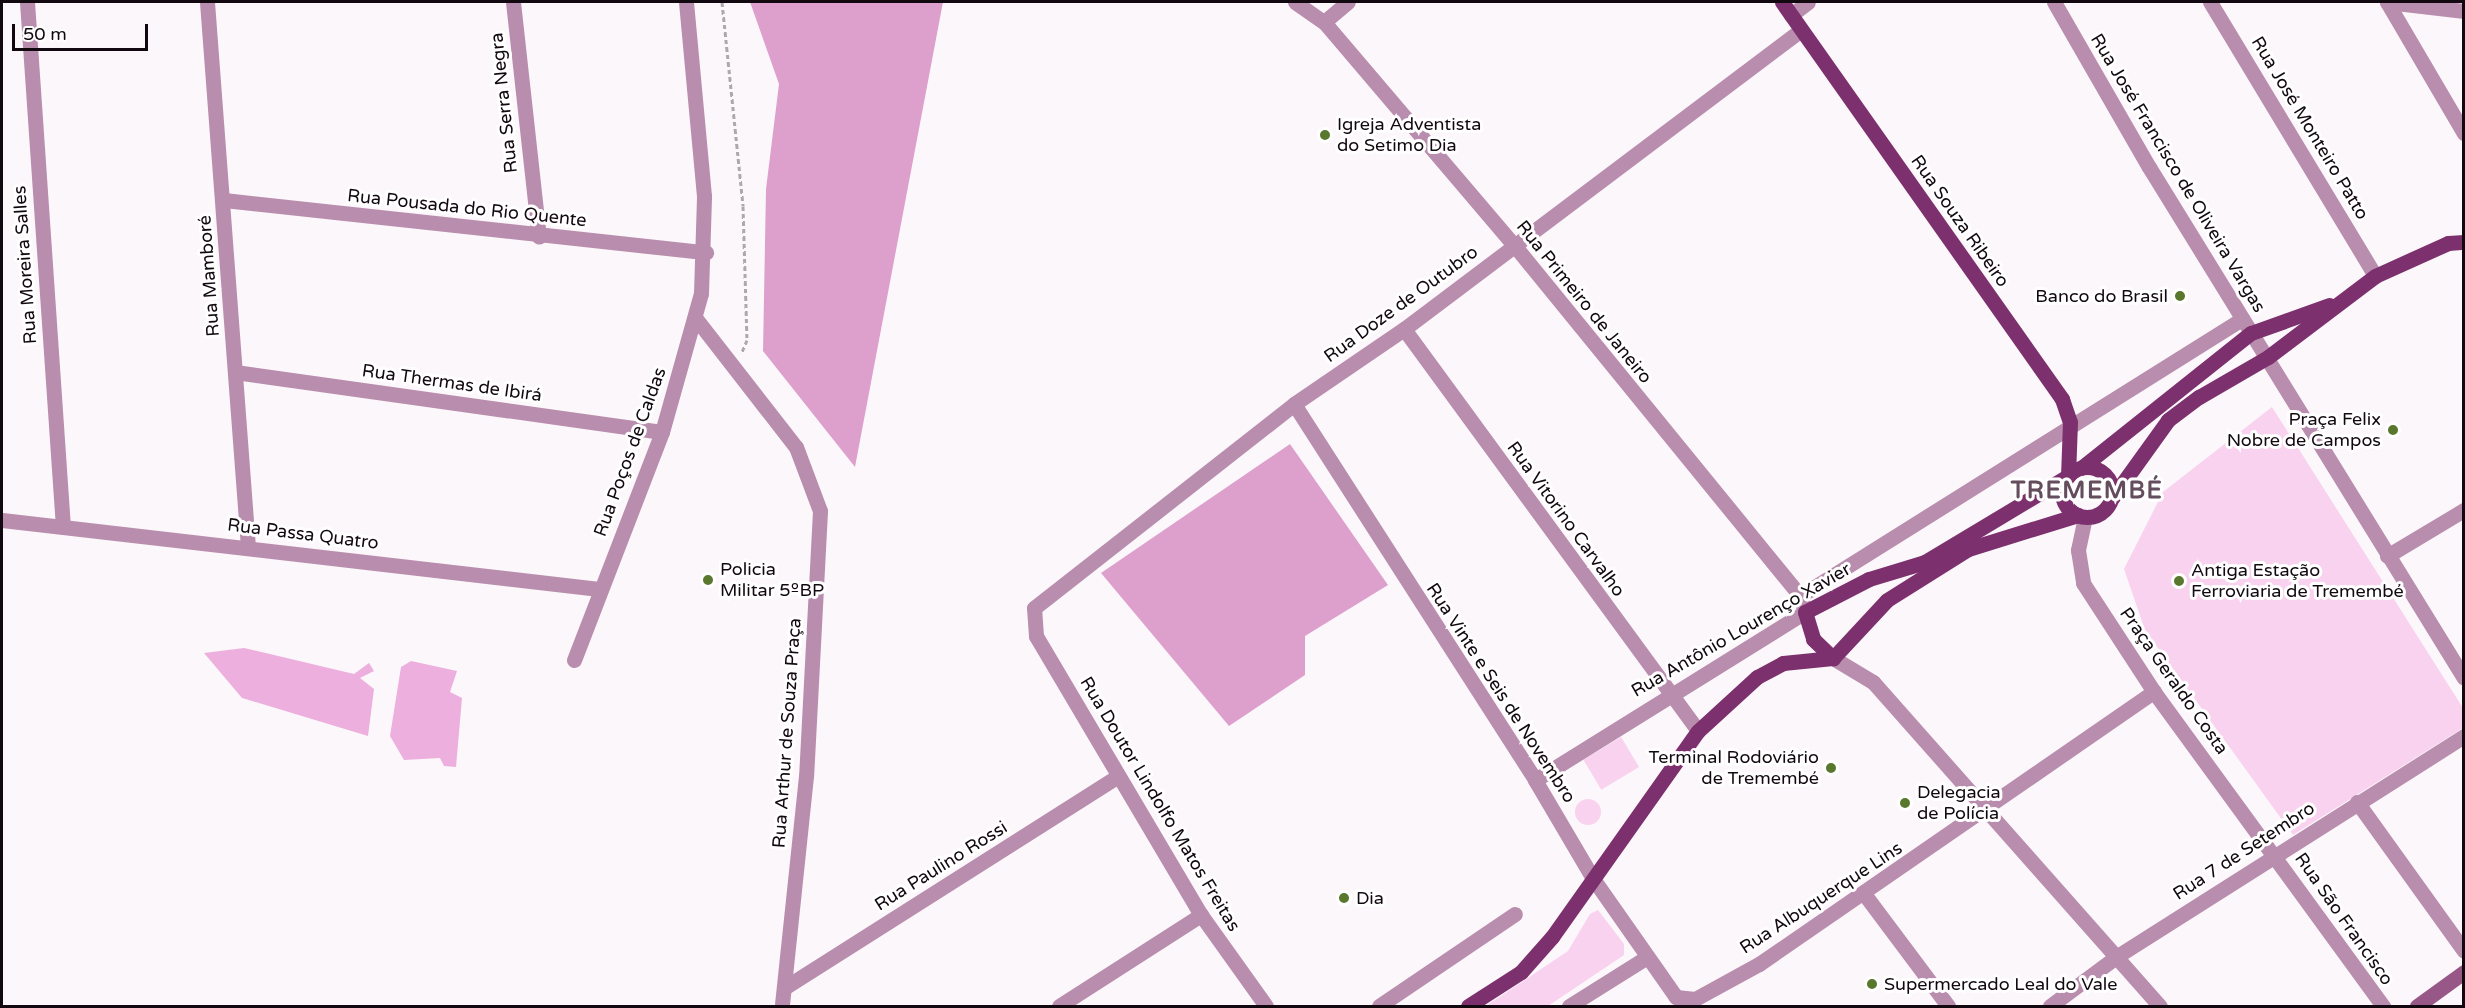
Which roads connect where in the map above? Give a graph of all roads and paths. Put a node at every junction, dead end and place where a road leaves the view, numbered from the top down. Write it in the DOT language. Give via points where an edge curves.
graph roads {
  1 [pos="27,2"];
  2 [pos="207,2"];
  3 [pos="513,2"];
  4 [pos="686,2"];
  5 [pos="722,2"];
  6 [pos="1295,2"];
  7 [pos="1348,2"];
  8 [pos="1782,2"];
  9 [pos="1808,2"];
  10 [pos="2054,2"];
  11 [pos="2210,2"];
  12 [pos="2386,2"];
  13 [pos="2463,11"];
  14 [pos="1791,15"];
  15 [pos="1324,22"];
  16 [pos="1801,30"];
  17 [pos="2463,133"];
  18 [pos="224,200"];
  19 [pos="538,237"];
  20 [pos="2463,242"];
  21 [pos="1514,245"];
  22 [pos="706,252"];
  23 [pos="2375,276"];
  24 [pos="2351,295"];
  25 [pos="2242,319"];
  26 [pos="696,320"];
  27 [pos="1404,329"];
  28 [pos="2251,333"];
  29 [pos="2268,357"];
  30 [pos="736,367"];
  31 [pos="236,372"];
  32 [pos="1294,404"];
  33 [pos="2070,422"];
  34 [pos="662,432"];
  35 [pos="2081,468"];
  36 [pos="2068,476"];
  37 [pos="2112,498"];
  38 [pos="2463,510"];
  39 [pos="2081,516"];
  40 [pos="2,520"];
  41 [pos="63,527"];
  42 [pos="248,547"];
  43 [pos="2387,556"];
  44 [pos="599,590"];
  45 [pos="1800,596"];
  46 [pos="1806,612"];
  47 [pos="1032,617"];
  48 [pos="1833,658"];
  49 [pos="574,660"];
  50 [pos="2463,678"];
  51 [pos="2154,692"];
  52 [pos="1666,694"];
  53 [pos="1698,731"];
  54 [pos="2463,736"];
  55 [pos="1118,776"];
  56 [pos="1536,780"];
  57 [pos="2357,802"];
  58 [pos="1984,811"];
  59 [pos="2274,854"];
  60 [pos="1594,880"];
  61 [pos="1865,896"];
  62 [pos="1515,914"];
  63 [pos="1201,915"];
  64 [pos="2463,951"];
  65 [pos="2118,955"];
  66 [pos="1647,957"];
  67 [pos="2463,972"];
  68 [pos="784,988"];
  69 [pos="1681,999"];
  70 [pos="782,1006"];
  71 [pos="1059,1006"];
  72 [pos="1266,1006"];
  73 [pos="1379,1006"];
  74 [pos="1468,1006"];
  75 [pos="1569,1006"];
  76 [pos="1948,1006"];
  77 [pos="2050,1006"];
  78 [pos="2160,1006"];
  79 [pos="2383,1006"];
  80 [pos="2417,1006"];
  1 -- 41 [label="street, Rua Moreira Salles"];
  2 -- 18 [label="street, Rua Mamboré"];
  3 -- 19 [label="street, Rua Serra Negra"];
  4 -- 22 [label="street, Rua Poços de Caldas"];
  5 -- 30 [label="path" via="743,206 747,340"];
  6 -- 15 [label="street"];
  7 -- 15 [label="street"];
  8 -- 14 [label="main road, Rua Souza Ribeiro"];
  9 -- 14 [label="street"];
  10 -- 25 [label="street, Rua José Francisco de Oliveira Vargas"];
  11 -- 23 [label="street, Rua José Monteiro Patto"];
  12 -- 13 [label="street"];
  12 -- 17 [label="street"];
  14 -- 16 [label="main road, Rua Souza Ribeiro"];
  15 -- 21 [label="street, Rua Primeiro de Janeiro"];
  16 -- 21 [label="street, Rua Doze de Outubro"];
  16 -- 33 [label="main road, Rua Souza Ribeiro" via="2062,399"];
  18 -- 19 [label="street, Rua Pousada do Rio Quente"];
  18 -- 31 [label="street, Rua Mamboré"];
  19 -- 22 [label="street, Rua Pousada do Rio Quente"];
  20 -- 23 [label="main road" via="2448,243"];
  21 -- 27 [label="street, Rua Doze de Outubro"];
  21 -- 45 [label="street, Rua Primeiro de Janeiro"];
  22 -- 26 [label="street, Rua Poços de Caldas"];
  23 -- 24 [label="main road"];
  24 -- 28 [label="main road"];
  24 -- 29 [label="main road"];
  25 -- 28 [label="street, Rua José Francisco de Oliveira Vargas"];
  25 -- 33 [label="street"];
  26 -- 30 [label="street, Rua Arthur de Souza Praça"];
  26 -- 34 [label="street, Rua Poços de Caldas"];
  27 -- 32 [label="street, Rua Doze de Outubro"];
  27 -- 52 [label="street, Rua Vitorino Carvalho"];
  28 -- 29 [label="street, Rua José Francisco de Oliveira Vargas"];
  28 -- 35 [label="main road"];
  29 -- 37 [label="main road" via="2168,420"];
  29 -- 43 [label="street, Rua José Francisco de Oliveira Vargas"];
  30 -- 68 [label="street, Rua Arthur de Souza Praça" via="796,447 820,511 806,776"];
  31 -- 34 [label="street, Rua Thermas de Ibirá"];
  31 -- 42 [label="street, Rua Mamboré"];
  32 -- 47 [label="street, Rua Doze de Outubro" via="1041,599"];
  32 -- 56 [label="street, Rua Vinte e Seis de Novembro"];
  33 -- 36 [label="main road, Rua Souza Ribeiro"];
  33 -- 45 [label="street"];
  34 -- 44 [label="street, Rua Poços de Caldas"];
  35 -- 36 [label="main road"];
  35 -- 37 [label="main road" via="2107,477"];
  36 -- 39 [label="main road" via="2063,498"];
  36 -- 46 [label="main road, Rua Antônio Lourenço Xavier" via="1925,562 1869,579"];
  37 -- 39 [label="main road" via="2099,514"];
  38 -- 43 [label="street"];
  39 -- 48 [label="main road" via="1968,549 1887,600"];
  39 -- 51 [label="street, Praça Geraldo Costa" via="2078,550 2083,583"];
  40 -- 41 [label="street, Rua Passa Quatro"];
  41 -- 42 [label="street, Rua Passa Quatro"];
  42 -- 44 [label="street, Rua Passa Quatro"];
  43 -- 50 [label="street, Rua José Francisco de Oliveira Vargas"];
  44 -- 49 [label="street, Rua Poços de Caldas"];
  45 -- 46 [label="street, Rua Primeiro de Janeiro"];
  46 -- 48 [label="main road" via="1813,639"];
  46 -- 52 [label="street, Rua Antônio Lourenço Xavier"];
  47 -- 55 [label="street, Rua Doutor Lindolfo Matos Freitas" via="1036,636"];
  48 -- 53 [label="main road" via="1783,663 1757,677"];
  48 -- 58 [label="street" via="1873,682"];
  51 -- 58 [label="street, Rua Albuquerque Lins"];
  51 -- 59 [label="street, Praça Geraldo Costa"];
  52 -- 53 [label="street, Rua Vitorino Carvalho"];
  52 -- 56 [label="street, Rua Antônio Lourenço Xavier"];
  53 -- 60 [label="main road"];
  54 -- 57 [label="street, Rua 7 de Setembro"];
  55 -- 63 [label="street, Rua Doutor Lindolfo Matos Freitas"];
  55 -- 68 [label="street, Rua Paulino Rossi"];
  56 -- 60 [label="street, Rua Vinte e Seis de Novembro"];
  57 -- 59 [label="street, Rua 7 de Setembro"];
  57 -- 64 [label="street"];
  58 -- 61 [label="street, Rua Albuquerque Lins"];
  58 -- 65 [label="street"];
  59 -- 65 [label="street, Rua 7 de Setembro"];
  59 -- 79 [label="street, Rua São Francisco"];
  60 -- 66 [label="street, Rua Vinte e Seis de Novembro"];
  60 -- 74 [label="main road" via="1521,972"];
  61 -- 69 [label="street, Rua Albuquerque Lins" via="1750,969 1695,999"];
  61 -- 76 [label="street"];
  62 -- 73 [label="street"];
  63 -- 71 [label="street"];
  63 -- 72 [label="street, Rua Doutor Lindolfo Matos Freitas"];
  65 -- 77 [label="street, Rua 7 de Setembro"];
  65 -- 78 [label="street"];
  66 -- 69 [label="street, Rua Vinte e Seis de Novembro"];
  66 -- 75 [label="street"];
  67 -- 80 [label="street"];
  68 -- 70 [label="street, Rua Arthur de Souza Praça"];
}
